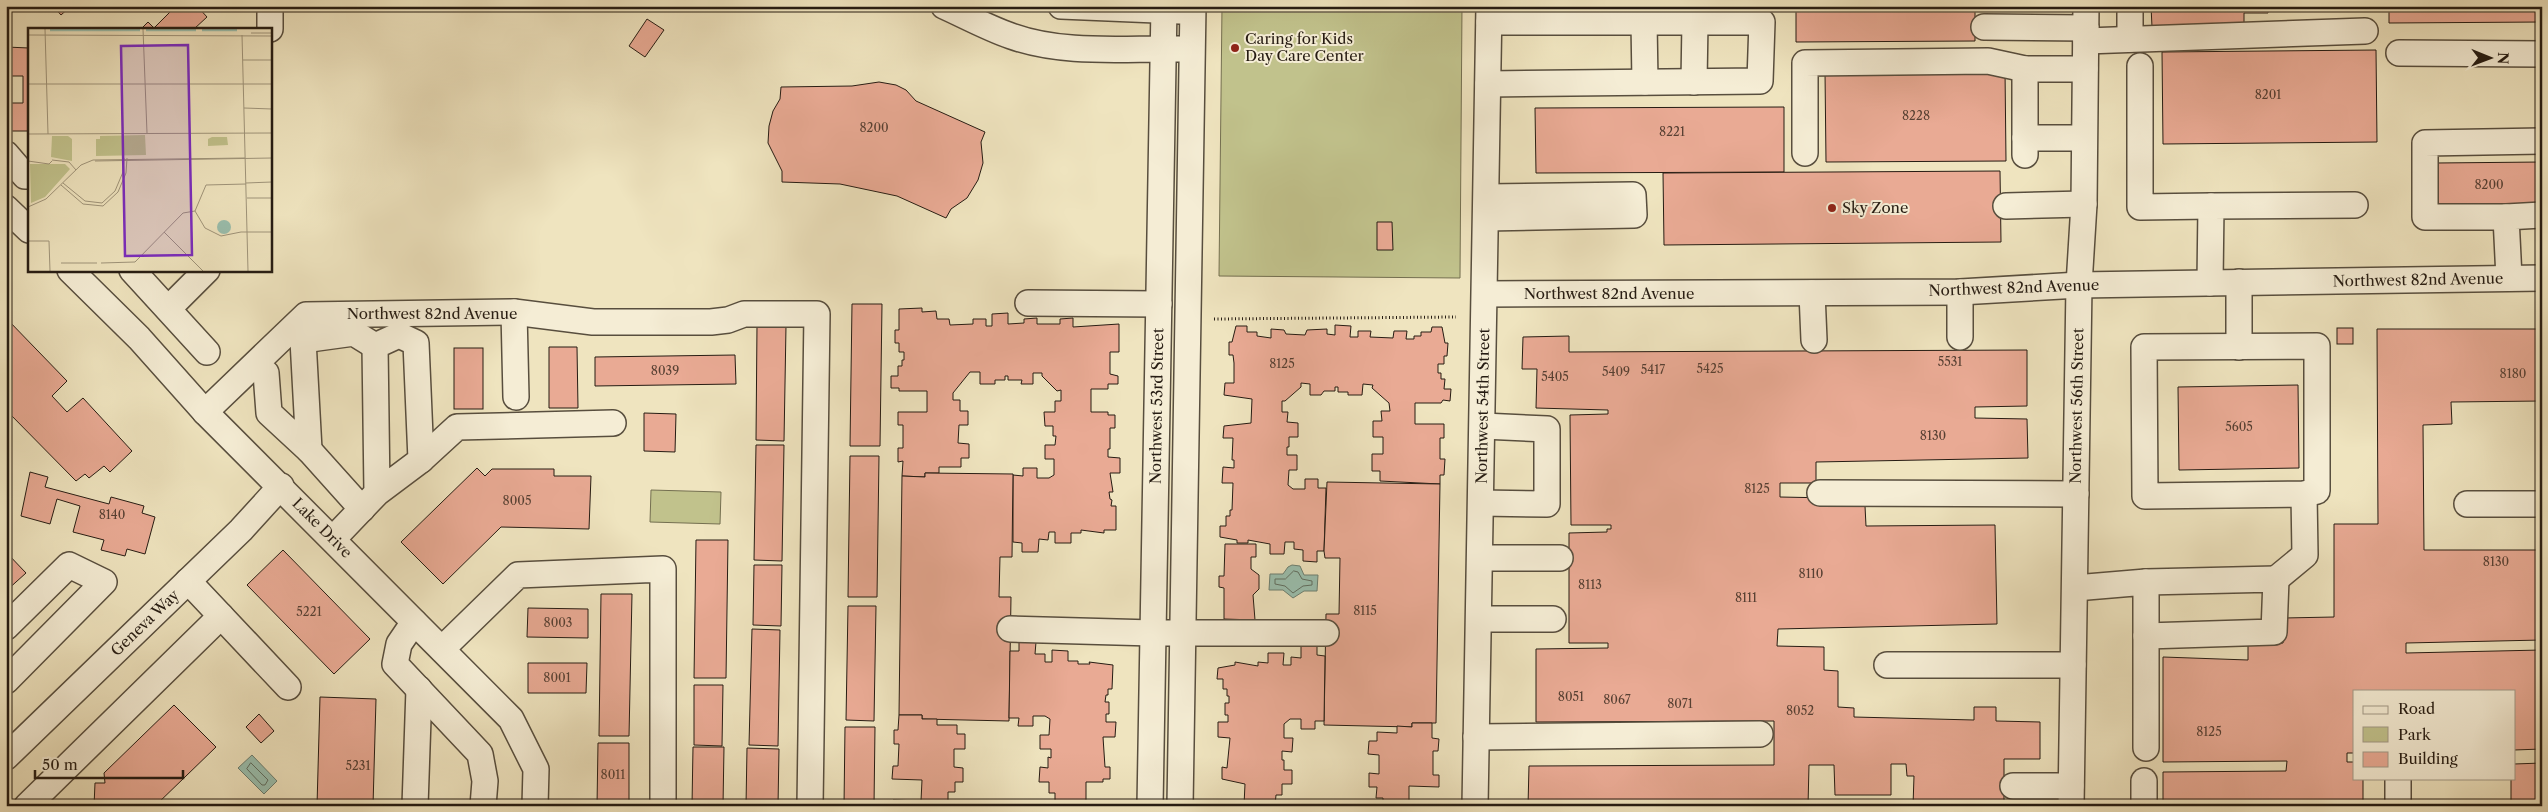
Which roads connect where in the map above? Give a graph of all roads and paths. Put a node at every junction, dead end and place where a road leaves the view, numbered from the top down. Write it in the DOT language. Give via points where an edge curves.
graph roads {
  1 [pos="270,6"];
  2 [pos="1061,6"];
  3 [pos="2130,6"];
  4 [pos="947,7"];
  5 [pos="1164,8"];
  6 [pos="1193,9"];
  7 [pos="1489,14"];
  8 [pos="1644,22"];
  9 [pos="1695,22"];
  10 [pos="2086,25"];
  11 [pos="1984,27"];
  12 [pos="270,28"];
  13 [pos="2365,31"];
  14 [pos="2130,39"];
  15 [pos="1164,49"];
  16 [pos="1192,49"];
  17 [pos="2399,53"];
  18 [pos="2542,54"];
  19 [pos="2140,66"];
  20 [pos="2025,69"];
  21 [pos="2085,69"];
  22 [pos="1645,82"];
  23 [pos="1694,82"];
  24 [pos="1488,84"];
  25 [pos="2084,138"];
  26 [pos="2542,141"];
  27 [pos="1805,153"];
  28 [pos="6,154"];
  29 [pos="27,176"];
  30 [pos="6,194"];
  31 [pos="2084,204"];
  32 [pos="2355,205"];
  33 [pos="2006,206"];
  34 [pos="2211,206"];
  35 [pos="6,208"];
  36 [pos="1486,208"];
  37 [pos="2542,215"];
  38 [pos="2506,217"];
  39 [pos="28,229"];
  40 [pos="71,271"];
  41 [pos="133,271"];
  42 [pos="206,271"];
  43 [pos="2509,278"];
  44 [pos="2542,278"];
  45 [pos="2239,282"];
  46 [pos="2210,283"];
  47 [pos="2078,284"];
  48 [pos="1960,292"];
  49 [pos="1812,293"];
  50 [pos="1485,294"];
  51 [pos="1028,303"];
  52 [pos="1159,304"];
  53 [pos="169,308"];
  54 [pos="514,312"];
  55 [pos="1456,317"];
  56 [pos="1214,320"];
  57 [pos="1960,337"];
  58 [pos="1814,340"];
  59 [pos="375,346"];
  60 [pos="2239,346"];
  61 [pos="208,352"];
  62 [pos="266,373"];
  63 [pos="516,397"];
  64 [pos="205,412"];
  65 [pos="613,423"];
  66 [pos="1483,426"];
  67 [pos="309,450"];
  68 [pos="421,460"];
  69 [pos="281,486"];
  70 [pos="1820,493"];
  71 [pos="2076,494"];
  72 [pos="2304,494"];
  73 [pos="369,501"];
  74 [pos="1481,503"];
  75 [pos="2467,504"];
  76 [pos="2542,504"];
  77 [pos="333,539"];
  78 [pos="1480,558"];
  79 [pos="1560,558"];
  80 [pos="2276,579"];
  81 [pos="188,581"];
  82 [pos="2146,582"];
  83 [pos="2075,588"];
  84 [pos="221,616"];
  85 [pos="1479,619"];
  86 [pos="1553,619"];
  87 [pos="414,622"];
  88 [pos="6,627"];
  89 [pos="1010,629"];
  90 [pos="1182,632"];
  91 [pos="1153,633"];
  92 [pos="1326,633"];
  93 [pos="2146,636"];
  94 [pos="442,649"];
  95 [pos="1887,665"];
  96 [pos="2073,665"];
  97 [pos="6,681"];
  98 [pos="288,687"];
  99 [pos="419,689"];
  100 [pos="1760,734"];
  101 [pos="1476,736"];
  102 [pos="2146,748"];
  103 [pos="6,757"];
  104 [pos="2398,780"];
  105 [pos="2144,781"];
  106 [pos="2013,786"];
  107 [pos="2071,796"];
  108 [pos="27,806"];
  109 [pos="415,806"];
  110 [pos="483,806"];
  111 [pos="535,806"];
  112 [pos="663,806"];
  113 [pos="810,806"];
  114 [pos="1150,806"];
  115 [pos="1180,806"];
  116 [pos="1475,806"];
  117 [pos="2144,806"];
  118 [pos="2398,806"];
  1 -- 12 [label="street"];
  2 -- 5 [label="street"];
  3 -- 14 [label="street"];
  4 -- 15 [label="street" via="1011,36 1048,45"];
  5 -- 6 [label="street"];
  5 -- 15 [label="street, Northwest 53rd Street"];
  6 -- 16 [label="street, Northwest 53rd Street"];
  7 -- 8 [label="street"];
  7 -- 24 [label="street, Northwest 54th Street"];
  8 -- 9 [label="street"];
  8 -- 22 [label="street"];
  9 -- 23 [label="street"];
  9 -- 23 [label="street" via="1762,22 1760,82"];
  10 -- 11 [label="street"];
  10 -- 14 [label="street"];
  10 -- 21 [label="street, Northwest 56th Street"];
  13 -- 14 [label="street"];
  15 -- 16 [label="street"];
  15 -- 52 [label="street, Northwest 53rd Street"];
  16 -- 90 [label="street, Northwest 53rd Street"];
  17 -- 18 [label="street"];
  19 -- 34 [label="street" via="2140,207"];
  20 -- 21 [label="street"];
  20 -- 25 [label="street" via="2025,147"];
  20 -- 27 [label="street" via="1988,61 1805,63"];
  21 -- 25 [label="street, Northwest 56th Street"];
  22 -- 23 [label="street"];
  22 -- 24 [label="street"];
  24 -- 36 [label="street, Northwest 54th Street"];
  25 -- 31 [label="street, Northwest 56th Street"];
  26 -- 38 [label="street" via="2425,143 2425,217"];
  28 -- 29 [label="street"];
  29 -- 30 [label="street"];
  31 -- 33 [label="street"];
  31 -- 47 [label="street, Northwest 56th Street"];
  32 -- 34 [label="street"];
  34 -- 46 [label="street"];
  35 -- 39 [label="street"];
  36 -- 36 [label="street" via="1634,215 1633,195"];
  36 -- 50 [label="street, Northwest 54th Street"];
  37 -- 38 [label="street"];
  38 -- 43 [label="street"];
  40 -- 64 [label="street, Lake Drive" via="139,338"];
  41 -- 53 [label="street"];
  42 -- 53 [label="street"];
  43 -- 44 [label="street, Northwest 82nd Avenue"];
  43 -- 45 [label="street, Northwest 82nd Avenue"];
  45 -- 46 [label="street, Northwest 82nd Avenue"];
  45 -- 60 [label="street"];
  46 -- 47 [label="street, Northwest 82nd Avenue"];
  47 -- 48 [label="street, Northwest 82nd Avenue"];
  47 -- 71 [label="street, Northwest 56th Street"];
  48 -- 49 [label="street, Northwest 82nd Avenue"];
  48 -- 57 [label="street"];
  49 -- 50 [label="street, Northwest 82nd Avenue"];
  49 -- 58 [label="street"];
  50 -- 66 [label="street, Northwest 54th Street"];
  51 -- 52 [label="street"];
  52 -- 91 [label="street, Northwest 53rd Street"];
  53 -- 61 [label="street"];
  54 -- 63 [label="street"];
  54 -- 64 [label="street, Northwest 82nd Avenue" via="306,315"];
  54 -- 113 [label="street, Northwest 82nd Avenue" via="592,322 711,322 744,314 817,314"];
  55 -- 56 [label="path"];
  59 -- 67 [label="street" via="354,333 303,340"];
  59 -- 68 [label="street" via="398,335 416,343"];
  59 -- 73 [label="street"];
  60 -- 72 [label="street" via="2317,346 2317,491"];
  60 -- 72 [label="street" via="2144,347 2145,496"];
  62 -- 67 [label="street" via="269,413"];
  64 -- 69 [label="street, Lake Drive"];
  65 -- 68 [label="street" via="457,427"];
  66 -- 74 [label="street, Northwest 54th Street"];
  66 -- 74 [label="street" via="1547,429 1547,504"];
  67 -- 73 [label="street"];
  68 -- 73 [label="street"];
  69 -- 77 [label="street, Lake Drive"];
  69 -- 81 [label="street, Geneva Way"];
  70 -- 71 [label="street"];
  71 -- 83 [label="street, Northwest 56th Street"];
  72 -- 80 [label="street" via="2306,555"];
  73 -- 77 [label="street"];
  74 -- 78 [label="street, Northwest 54th Street"];
  75 -- 76 [label="street"];
  77 -- 87 [label="street, Lake Drive"];
  78 -- 79 [label="street"];
  78 -- 85 [label="street, Northwest 54th Street"];
  80 -- 82 [label="street"];
  80 -- 93 [label="street" via="2274,632"];
  81 -- 84 [label="street"];
  81 -- 103 [label="street, Geneva Way"];
  82 -- 83 [label="street"];
  82 -- 93 [label="street"];
  83 -- 96 [label="street, Northwest 56th Street"];
  84 -- 98 [label="street"];
  84 -- 108 [label="street"];
  85 -- 86 [label="street"];
  85 -- 101 [label="street, Northwest 54th Street"];
  87 -- 94 [label="street, Lake Drive"];
  87 -- 99 [label="street" via="399,644 395,664"];
  88 -- 97 [label="street" via="69,565 104,582"];
  89 -- 91 [label="street"];
  90 -- 91 [label="street"];
  90 -- 92 [label="street"];
  90 -- 115 [label="street, Northwest 53rd Street"];
  91 -- 114 [label="street, Northwest 53rd Street"];
  93 -- 102 [label="street"];
  94 -- 111 [label="street, Lake Drive" via="511,719 536,769"];
  94 -- 112 [label="street" via="518,575 663,569"];
  95 -- 96 [label="street"];
  96 -- 107 [label="street, Northwest 56th Street"];
  99 -- 109 [label="street"];
  99 -- 110 [label="street" via="480,754"];
  100 -- 101 [label="street"];
  101 -- 116 [label="street, Northwest 54th Street"];
  104 -- 118 [label="street"];
  105 -- 117 [label="street"];
  106 -- 107 [label="street"];
}
